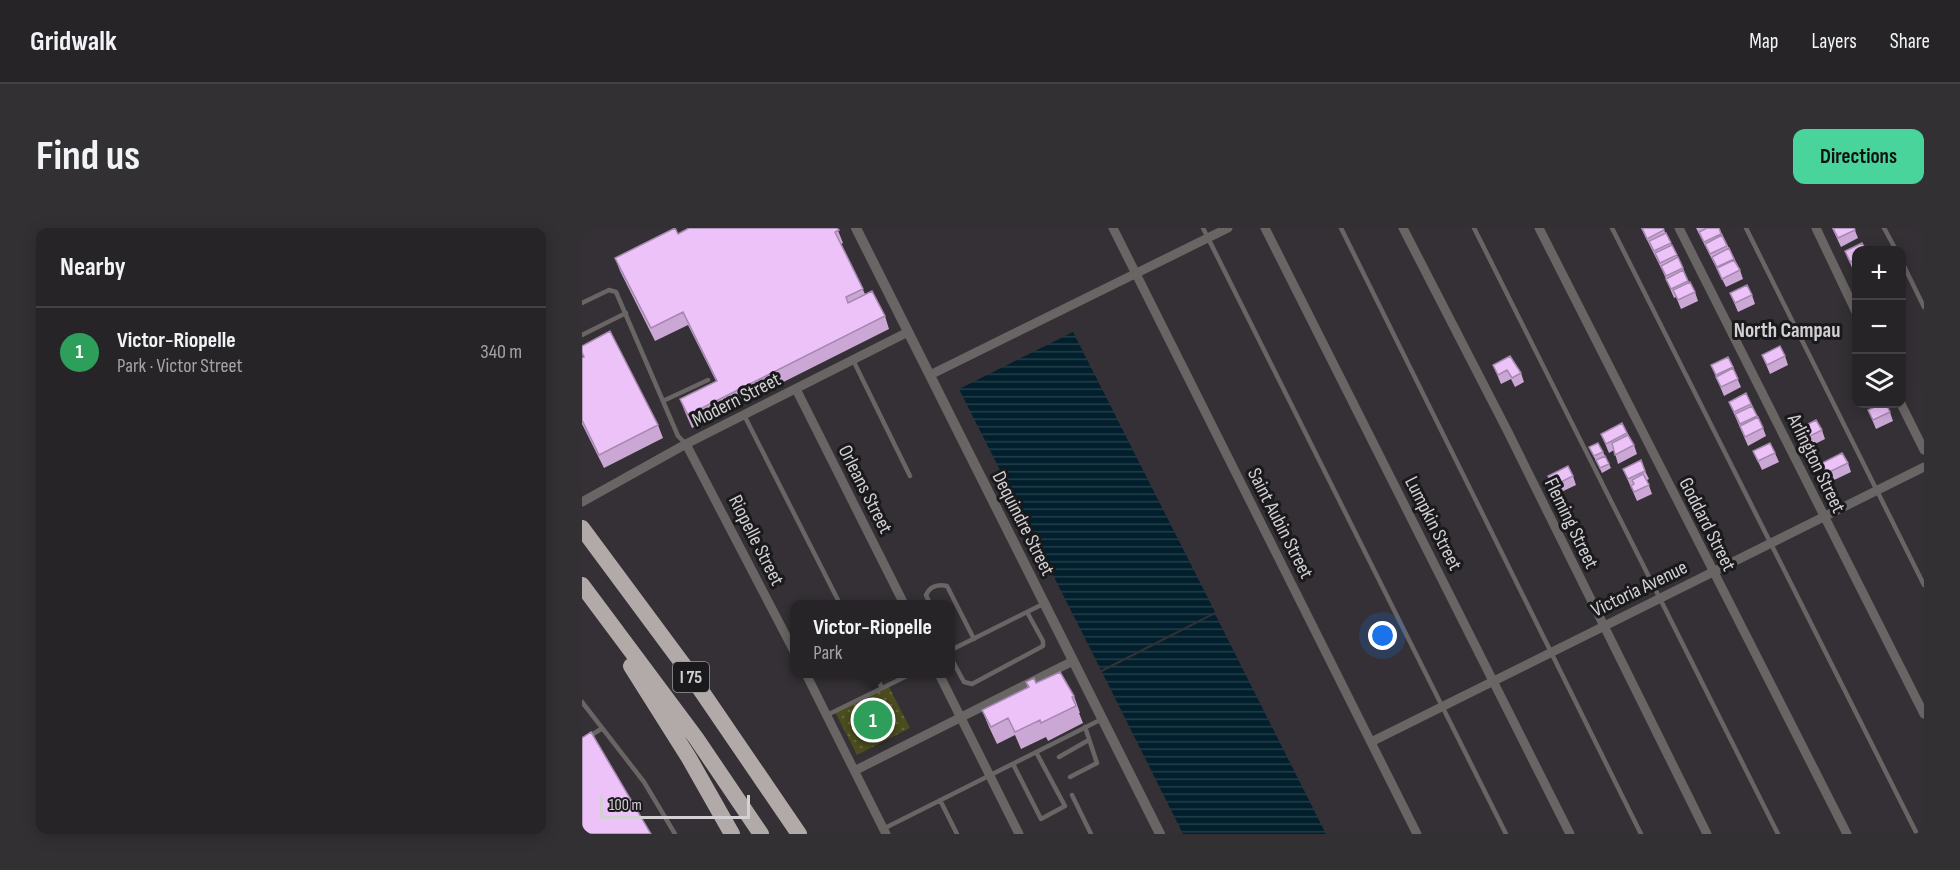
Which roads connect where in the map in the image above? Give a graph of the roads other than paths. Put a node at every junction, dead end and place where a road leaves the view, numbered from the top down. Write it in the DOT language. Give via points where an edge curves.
graph roads {
  1 [pos="856,228"];
  2 [pos="1113,228"];
  3 [pos="1203,228"];
  4 [pos="1227,228"];
  5 [pos="1265,228"];
  6 [pos="1341,228"];
  7 [pos="1403,228"];
  8 [pos="1474,228"];
  9 [pos="1539,228"];
  10 [pos="1612,228"];
  11 [pos="1679,228"];
  12 [pos="1746,228"];
  13 [pos="1816,228"];
  14 [pos="1884,228"];
  15 [pos="1208,238"];
  16 [pos="1894,246"];
  17 [pos="1906,270"];
  18 [pos="1136,274"];
  19 [pos="1852,302"];
  20 [pos="582,303"];
  21 [pos="1924,307"];
  22 [pos="626,313"];
  23 [pos="908,332"];
  24 [pos="582,336"];
  25 [pos="853,360"];
  26 [pos="930,375"];
  27 [pos="708,380"];
  28 [pos="796,389"];
  29 [pos="663,401"];
  30 [pos="1903,408"];
  31 [pos="744,415"];
  32 [pos="686,444"];
  33 [pos="1924,450"];
  34 [pos="1924,467"];
  35 [pos="909,476"];
  36 [pos="1877,490"];
  37 [pos="582,502"];
  38 [pos="1824,517"];
  39 [pos="582,528"];
  40 [pos="1770,543"];
  41 [pos="1712,572"];
  42 [pos="1924,585"];
  43 [pos="585,589"];
  44 [pos="1659,598"];
  45 [pos="838,600"];
  46 [pos="902,600"];
  47 [pos="928,600"];
  48 [pos="954,600"];
  49 [pos="955,602"];
  50 [pos="1044,603"];
  51 [pos="1027,612"];
  52 [pos="1602,626"];
  53 [pos="974,639"];
  54 [pos="790,642"];
  55 [pos="955,647"];
  56 [pos="1551,652"];
  57 [pos="1073,661"];
  58 [pos="955,665"];
  59 [pos="808,678"];
  60 [pos="877,678"];
  61 [pos="903,678"];
  62 [pos="941,678"];
  63 [pos="1493,681"];
  64 [pos="882,688"];
  65 [pos="582,702"];
  66 [pos="1441,707"];
  67 [pos="1924,714"];
  68 [pos="827,715"];
  69 [pos="961,718"];
  70 [pos="1102,719"];
  71 [pos="1085,728"];
  72 [pos="602,729"];
  73 [pos="582,741"];
  74 [pos="1087,741"];
  75 [pos="1371,742"];
  76 [pos="1036,752"];
  77 [pos="1059,757"];
  78 [pos="1013,764"];
  79 [pos="856,770"];
  80 [pos="990,775"];
  81 [pos="1071,777"];
  82 [pos="1072,795"];
  83 [pos="940,800"];
  84 [pos="780,805"];
  85 [pos="885,831"];
  86 [pos="675,834"];
  87 [pos="732,834"];
  88 [pos="761,834"];
  89 [pos="799,834"];
  90 [pos="813,834"];
  91 [pos="957,834"];
  92 [pos="1019,834"];
  93 [pos="1091,834"];
  94 [pos="1160,834"];
  95 [pos="1417,834"];
  96 [pos="1506,834"];
  97 [pos="1570,834"];
  98 [pos="1641,834"];
  99 [pos="1707,834"];
  100 [pos="1778,834"];
  101 [pos="1847,834"];
  102 [pos="1917,834"];
  1 -- 23 [label="street, Dequindre Street"];
  2 -- 18 [label="street, Saint Aubin Street"];
  3 -- 15 [label="lane"];
  4 -- 15 [label="street"];
  5 -- 63 [label="street, Lumpkin Street"];
  6 -- 56 [label="lane"];
  7 -- 52 [label="street, Fleming Street"];
  8 -- 44 [label="lane"];
  9 -- 41 [label="street, Goddard Street"];
  10 -- 40 [label="lane"];
  11 -- 38 [label="street, Arlington Street"];
  12 -- 36 [label="lane"];
  13 -- 19 [label="street"];
  14 -- 16 [label="lane"];
  15 -- 18 [label="street"];
  15 -- 66 [label="lane"];
  17 -- 21 [label="lane"];
  18 -- 26 [label="street"];
  18 -- 75 [label="street, Saint Aubin Street"];
  20 -- 22 [label="lane" via="609,290 616,292"];
  22 -- 24 [label="lane"];
  22 -- 29 [label="lane"];
  23 -- 25 [label="street, Modern Street"];
  23 -- 26 [label="street, Dequindre Street"];
  25 -- 28 [label="street, Modern Street"];
  25 -- 35 [label="lane"];
  26 -- 50 [label="street, Dequindre Street"];
  27 -- 29 [label="lane"];
  28 -- 31 [label="street, Modern Street"];
  28 -- 46 [label="street, Orleans Street"];
  29 -- 32 [label="lane" via="678,436"];
  30 -- 33 [label="street"];
  31 -- 32 [label="street, Modern Street"];
  31 -- 45 [label="lane"];
  32 -- 37 [label="street, Modern Street"];
  32 -- 54 [label="street, Riopelle Street"];
  34 -- 36 [label="street, Victoria Avenue"];
  36 -- 38 [label="street, Victoria Avenue"];
  36 -- 42 [label="lane"];
  38 -- 40 [label="street, Victoria Avenue"];
  38 -- 67 [label="street, Arlington Street"];
  39 -- 84 [label="highway, I 75"];
  40 -- 41 [label="street, Victoria Avenue"];
  40 -- 102 [label="lane"];
  41 -- 44 [label="street, Victoria Avenue"];
  41 -- 101 [label="street, Goddard Street"];
  43 -- 87 [label="highway"];
  43 -- 88 [label="highway, I 75" via="696,738"];
  44 -- 52 [label="street, Victoria Avenue"];
  44 -- 100 [label="lane"];
  47 -- 48 [label="lane" via="928,590 939,585 947,586"];
  49 -- 53 [label="lane"];
  50 -- 51 [label="lane"];
  50 -- 57 [label="street, Dequindre Street"];
  51 -- 53 [label="lane"];
  51 -- 58 [label="lane" via="1043,646 972,684 964,682"];
  52 -- 56 [label="street, Victoria Avenue"];
  52 -- 99 [label="street, Fleming Street"];
  53 -- 55 [label="lane"];
  56 -- 63 [label="street, Victoria Avenue"];
  56 -- 98 [label="lane"];
  57 -- 69 [label="street"];
  57 -- 70 [label="street, Dequindre Street"];
  59 -- 68 [label="street"];
  60 -- 64 [label="lane"];
  61 -- 64 [label="lane"];
  62 -- 69 [label="street"];
  63 -- 66 [label="street, Victoria Avenue"];
  63 -- 97 [label="street, Lumpkin Street"];
  64 -- 68 [label="lane"];
  65 -- 72 [label="lane"];
  66 -- 75 [label="street, Victoria Avenue"];
  66 -- 96 [label="lane"];
  68 -- 79 [label="street"];
  69 -- 79 [label="street"];
  69 -- 80 [label="street"];
  70 -- 71 [label="lane"];
  70 -- 94 [label="street, Dequindre Street"];
  71 -- 74 [label="lane"];
  71 -- 76 [label="lane"];
  72 -- 73 [label="lane"];
  72 -- 86 [label="lane" via="644,782"];
  74 -- 77 [label="lane"];
  74 -- 81 [label="lane" via="1097,763"];
  75 -- 95 [label="street, Saint Aubin Street"];
  76 -- 78 [label="lane"];
  76 -- 78 [label="lane" via="1065,806 1041,819"];
  78 -- 80 [label="lane"];
  79 -- 85 [label="street"];
  80 -- 83 [label="lane"];
  80 -- 92 [label="street"];
  82 -- 93 [label="lane"];
  83 -- 85 [label="lane"];
  83 -- 91 [label="lane"];
  84 -- 89 [label="highway, I 75"];
  84 -- 90 [label="highway"];
}
